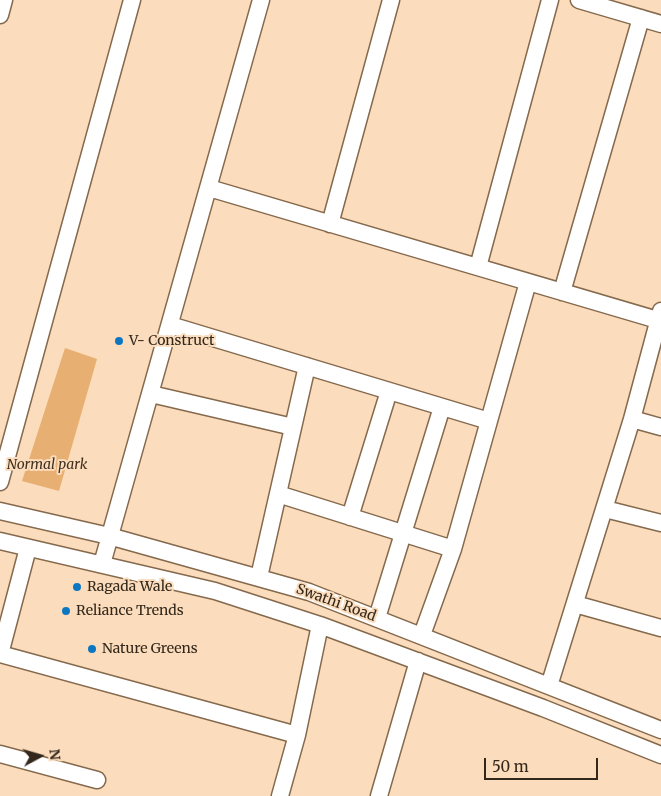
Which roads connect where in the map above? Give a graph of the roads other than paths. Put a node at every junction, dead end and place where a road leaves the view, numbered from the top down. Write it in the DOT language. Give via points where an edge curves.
graph roads {
  1 [pos="132,0"];
  2 [pos="261,0"];
  3 [pos="391,0"];
  4 [pos="550,0"];
  5 [pos="579,0"];
  6 [pos="642,18"];
  7 [pos="661,24"];
  8 [pos="209,188"];
  9 [pos="330,224"];
  10 [pos="478,267"];
  11 [pos="528,282"];
  12 [pos="562,292"];
  13 [pos="660,318"];
  14 [pos="170,325"];
  15 [pos="307,366"];
  16 [pos="389,391"];
  17 [pos="152,394"];
  18 [pos="442,407"];
  19 [pos="632,419"];
  20 [pos="489,421"];
  21 [pos="293,427"];
  22 [pos="661,427"];
  23 [pos="0,482"];
  24 [pos="278,494"];
  25 [pos="605,509"];
  26 [pos="0,511"];
  27 [pos="350,517"];
  28 [pos="661,523"];
  29 [pos="403,534"];
  30 [pos="109,536"];
  31 [pos="0,541"];
  32 [pos="28,548"];
  33 [pos="453,549"];
  34 [pos="102,564"];
  35 [pos="258,577"];
  36 [pos="575,604"];
  37 [pos="377,618"];
  38 [pos="320,625"];
  39 [pos="661,628"];
  40 [pos="422,635"];
  41 [pos="0,654"];
  42 [pos="418,661"];
  43 [pos="549,686"];
  44 [pos="661,730"];
  45 [pos="297,735"];
  46 [pos="0,754"];
  47 [pos="661,755"];
  48 [pos="97,780"];
  49 [pos="280,796"];
  50 [pos="379,796"];
  1 -- 23 [label="street"];
  2 -- 8 [label="street"];
  3 -- 9 [label="street"];
  4 -- 10 [label="street"];
  5 -- 6 [label="street"];
  6 -- 7 [label="street"];
  6 -- 12 [label="street"];
  8 -- 9 [label="street"];
  8 -- 14 [label="street"];
  9 -- 10 [label="street"];
  10 -- 11 [label="street"];
  11 -- 12 [label="street"];
  11 -- 20 [label="street"];
  12 -- 13 [label="street"];
  13 -- 19 [label="street"];
  14 -- 15 [label="street"];
  14 -- 17 [label="street"];
  15 -- 16 [label="street"];
  15 -- 21 [label="street"];
  16 -- 18 [label="street"];
  16 -- 27 [label="street"];
  17 -- 21 [label="street"];
  17 -- 30 [label="street"];
  18 -- 20 [label="street"];
  18 -- 29 [label="street"];
  19 -- 22 [label="street"];
  19 -- 25 [label="street"];
  20 -- 33 [label="street"];
  21 -- 24 [label="street"];
  24 -- 27 [label="street"];
  24 -- 35 [label="street"];
  25 -- 28 [label="street"];
  25 -- 36 [label="street"];
  26 -- 30 [label="street, Swathi Road"];
  27 -- 29 [label="street"];
  29 -- 33 [label="street"];
  29 -- 37 [label="street"];
  30 -- 34 [label="street"];
  30 -- 35 [label="street, Swathi Road"];
  31 -- 32 [label="street, Swathi Road"];
  32 -- 34 [label="street, Swathi Road"];
  32 -- 41 [label="street"];
  33 -- 40 [label="street"];
  34 -- 38 [label="street, Swathi Road" via="214,591"];
  35 -- 37 [label="street, Swathi Road"];
  36 -- 39 [label="street"];
  36 -- 43 [label="street"];
  37 -- 40 [label="street, Swathi Road"];
  38 -- 42 [label="street, Swathi Road"];
  38 -- 45 [label="street"];
  40 -- 43 [label="street, Swathi Road"];
  41 -- 45 [label="street"];
  42 -- 47 [label="street, Swathi Road"];
  42 -- 50 [label="street"];
  43 -- 44 [label="street, Swathi Road"];
  45 -- 49 [label="street"];
  46 -- 48 [label="street"];
}
